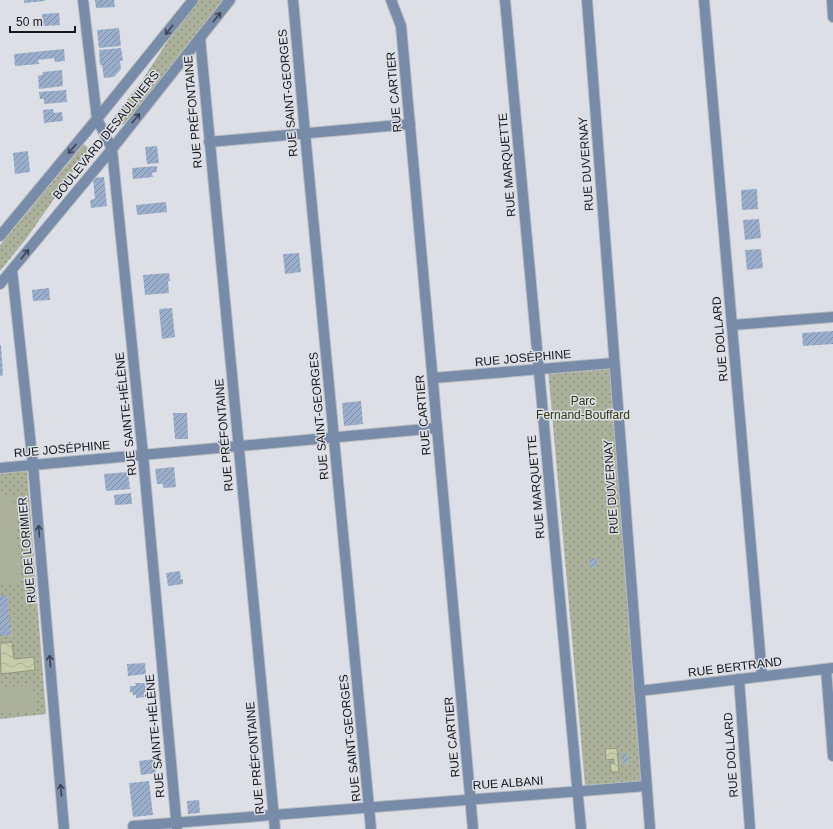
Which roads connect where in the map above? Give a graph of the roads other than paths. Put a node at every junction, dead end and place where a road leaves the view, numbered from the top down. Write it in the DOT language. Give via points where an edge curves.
graph roads {
  1 [pos="83,0"];
  2 [pos="193,0"];
  3 [pos="230,0"];
  4 [pos="293,0"];
  5 [pos="391,0"];
  6 [pos="505,0"];
  7 [pos="587,0"];
  8 [pos="704,0"];
  9 [pos="832,0"];
  10 [pos="833,16"];
  11 [pos="200,38"];
  12 [pos="97,119"];
  13 [pos="410,124"];
  14 [pos="305,133"];
  15 [pos="209,142"];
  16 [pos="112,149"];
  17 [pos="0,236"];
  18 [pos="12,270"];
  19 [pos="0,284"];
  20 [pos="833,317"];
  21 [pos="732,325"];
  22 [pos="614,363"];
  23 [pos="538,369"];
  24 [pos="433,378"];
  25 [pos="437,428"];
  26 [pos="334,437"];
  27 [pos="238,446"];
  28 [pos="143,455"];
  29 [pos="33,465"];
  30 [pos="0,468"];
  31 [pos="830,668"];
  32 [pos="762,676"];
  33 [pos="739,679"];
  34 [pos="639,691"];
  35 [pos="833,756"];
  36 [pos="646,786"];
  37 [pos="578,791"];
  38 [pos="471,799"];
  39 [pos="370,807"];
  40 [pos="273,815"];
  41 [pos="133,826"];
  42 [pos="176,826"];
  43 [pos="64,829"];
  44 [pos="274,829"];
  45 [pos="371,829"];
  46 [pos="473,829"];
  47 [pos="581,829"];
  48 [pos="650,829"];
  49 [pos="750,829"];
  1 -- 12 [label="street, RUE SAINTE-HÉLÈNE"];
  2 -- 12 [label="street, BOULEVARD DESAULNIERS, one-way"];
  11 -- 3 [label="street, BOULEVARD DESAULNIERS, one-way"];
  4 -- 14 [label="street, RUE SAINT-GEORGES"];
  5 -- 13 [label="street, RUE CARTIER" via="401,26"];
  6 -- 23 [label="street, RUE MARQUETTE"];
  7 -- 22 [label="street, RUE DUVERNAY"];
  8 -- 21 [label="street, RUE DOLLARD"];
  9 -- 10 [label="street"];
  11 -- 15 [label="street, RUE PRÉFONTAINE"];
  16 -- 11 [label="street, BOULEVARD DESAULNIERS, one-way"];
  12 -- 16 [label="street, RUE SAINTE-HÉLÈNE"];
  12 -- 17 [label="street, BOULEVARD DESAULNIERS, one-way"];
  13 -- 14 [label="street"];
  13 -- 24 [label="street, RUE CARTIER"];
  14 -- 15 [label="street"];
  14 -- 26 [label="street, RUE SAINT-GEORGES"];
  15 -- 27 [label="street, RUE PRÉFONTAINE"];
  18 -- 16 [label="street, BOULEVARD DESAULNIERS, one-way"];
  16 -- 28 [label="street, RUE SAINTE-HÉLÈNE"];
  18 -- 19 [label="street, BOULEVARD DESAULNIERS"];
  18 -- 29 [label="street, RUE DE LORIMIER"];
  20 -- 21 [label="street"];
  21 -- 32 [label="street, RUE DOLLARD"];
  22 -- 23 [label="street, RUE JOSÉPHINE"];
  22 -- 34 [label="street, RUE DUVERNAY"];
  23 -- 24 [label="street, RUE JOSÉPHINE"];
  23 -- 37 [label="street, RUE MARQUETTE"];
  24 -- 25 [label="street, RUE CARTIER"];
  25 -- 26 [label="street, RUE JOSÉPHINE"];
  25 -- 38 [label="street, RUE CARTIER"];
  26 -- 27 [label="street, RUE JOSÉPHINE"];
  26 -- 39 [label="street, RUE SAINT-GEORGES"];
  27 -- 28 [label="street, RUE JOSÉPHINE"];
  27 -- 40 [label="street, RUE PRÉFONTAINE"];
  28 -- 29 [label="street, RUE JOSÉPHINE"];
  28 -- 42 [label="street, RUE SAINTE-HÉLÈNE"];
  29 -- 30 [label="street, RUE JOSÉPHINE"];
  43 -- 29 [label="street, RUE DE LORIMIER, one-way"];
  31 -- 32 [label="street, RUE BERTRAND"];
  31 -- 35 [label="street"];
  32 -- 33 [label="street, RUE BERTRAND"];
  33 -- 34 [label="street, RUE BERTRAND"];
  33 -- 49 [label="street, RUE DOLLARD"];
  34 -- 36 [label="street, RUE DUVERNAY"];
  36 -- 37 [label="street, RUE ALBANI"];
  36 -- 48 [label="street, RUE DUVERNAY"];
  37 -- 38 [label="street, RUE ALBANI"];
  37 -- 47 [label="street, RUE MARQUETTE"];
  38 -- 39 [label="street, RUE ALBANI"];
  38 -- 46 [label="street, RUE CARTIER"];
  39 -- 40 [label="street, RUE ALBANI"];
  39 -- 45 [label="street, RUE SAINT-GEORGES"];
  40 -- 42 [label="street, RUE ALBANI"];
  40 -- 44 [label="street, RUE PRÉFONTAINE"];
  41 -- 42 [label="street, RUE ALBANI"];
}
